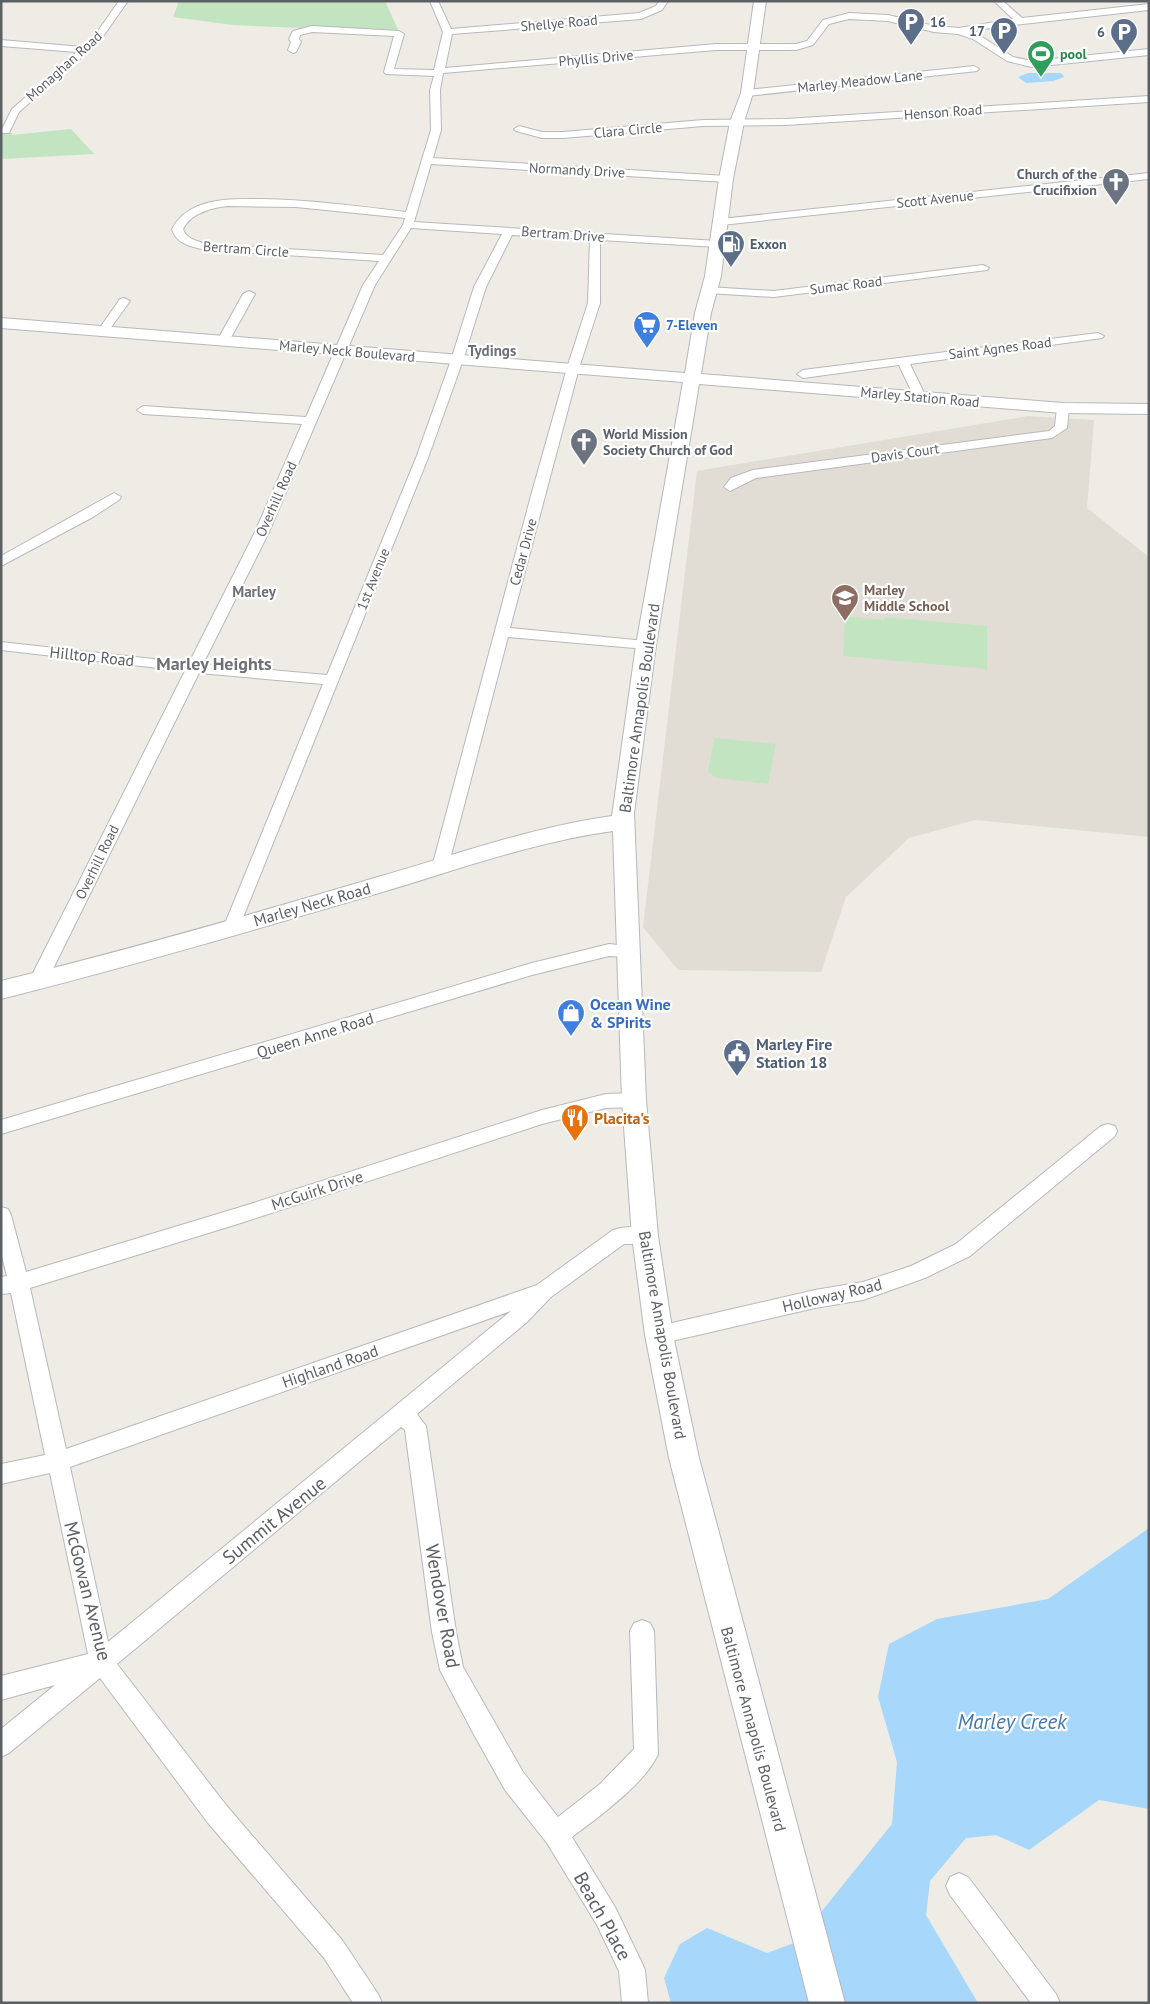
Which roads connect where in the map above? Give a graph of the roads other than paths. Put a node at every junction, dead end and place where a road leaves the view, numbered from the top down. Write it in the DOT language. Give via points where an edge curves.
graph roads {
  1 [pos="124,1"];
  2 [pos="434,1"];
  3 [pos="664,1"];
  4 [pos="760,1"];
  5 [pos="998,1"];
  6 [pos="1149,7"];
  7 [pos="1020,21"];
  8 [pos="959,31"];
  9 [pos="448,32"];
  10 [pos="1,43"];
  11 [pos="754,47"];
  12 [pos="85,50"];
  13 [pos="293,50"];
  14 [pos="1149,52"];
  15 [pos="974,69"];
  16 [pos="438,72"];
  17 [pos="747,93"];
  18 [pos="1149,99"];
  19 [pos="1,110"];
  20 [pos="15,111"];
  21 [pos="738,122"];
  22 [pos="519,129"];
  23 [pos="6,131"];
  24 [pos="428,161"];
  25 [pos="1149,176"];
  26 [pos="726,179"];
  27 [pos="409,220"];
  28 [pos="721,222"];
  29 [pos="509,231"];
  30 [pos="594,236"];
  31 [pos="717,244"];
  32 [pos="386,258"];
  33 [pos="983,268"];
  34 [pos="708,290"];
  35 [pos="248,294"];
  36 [pos="124,301"];
  37 [pos="1,324"];
  38 [pos="103,331"];
  39 [pos="1098,336"];
  40 [pos="223,341"];
  41 [pos="342,351"];
  42 [pos="457,360"];
  43 [pos="902,360"];
  44 [pos="573,368"];
  45 [pos="803,374"];
  46 [pos="692,378"];
  47 [pos="920,397"];
  48 [pos="1063,408"];
  49 [pos="1149,409"];
  50 [pos="143,410"];
  51 [pos="311,421"];
  52 [pos="730,487"];
  53 [pos="114,497"];
  54 [pos="1,562"];
  55 [pos="502,632"];
  56 [pos="1,646"];
  57 [pos="646,646"];
  58 [pos="194,668"];
  59 [pos="333,680"];
  60 [pos="623,822"];
  61 [pos="440,867"];
  62 [pos="232,926"];
  63 [pos="630,951"];
  64 [pos="38,981"];
  65 [pos="1,990"];
  66 [pos="634,1100"];
  67 [pos="1,1127"];
  68 [pos="1108,1131"];
  69 [pos="1,1215"];
  70 [pos="645,1236"];
  71 [pos="10,1284"];
  72 [pos="544,1291"];
  73 [pos="659,1335"];
  74 [pos="402,1414"];
  75 [pos="57,1462"];
  76 [pos="1,1474"];
  77 [pos="642,1631"];
  78 [pos="101,1661"];
  79 [pos="1,1688"];
  80 [pos="1,1745"];
  81 [pos="556,1834"];
  82 [pos="959,1886"];
  83 [pos="369,2003"];
  84 [pos="635,2003"];
  85 [pos="827,2003"];
  86 [pos="1047,2003"];
  1 -- 12 [label="street, Monaghan Road"];
  2 -- 9 [label="street"];
  3 -- 9 [label="street, Shellye Road" via="659,8 641,16"];
  4 -- 11 [label="main road, Baltimore Annapolis Boulevard"];
  5 -- 7 [label="street"];
  6 -- 7 [label="street"];
  7 -- 8 [label="street"];
  8 -- 11 [label="street, Phyllis Drive" via="858,13 826,22 807,45"];
  8 -- 14 [label="street" via="976,37 1010,60 1032,64"];
  9 -- 16 [label="street, Overhill Road"];
  10 -- 12 [label="street"];
  11 -- 16 [label="street, Phyllis Drive" via="716,47"];
  11 -- 17 [label="main road, Baltimore Annapolis Boulevard"];
  12 -- 20 [label="street, Monaghan Road"];
  13 -- 16 [label="street, Phyllis Drive" via="296,33 302,30 387,32 399,34 389,72"];
  15 -- 17 [label="street, Marley Meadow Lane"];
  16 -- 24 [label="street, Overhill Road" via="436,130"];
  17 -- 21 [label="main road, Baltimore Annapolis Boulevard"];
  18 -- 21 [label="street, Henson Road" via="786,122"];
  19 -- 20 [label="street"];
  20 -- 23 [label="street, Monaghan Road"];
  21 -- 22 [label="street, Clara Circle" via="563,135 542,135"];
  21 -- 26 [label="main road, Baltimore Annapolis Boulevard"];
  24 -- 26 [label="street, Normandy Drive"];
  24 -- 27 [label="street, Overhill Road"];
  25 -- 28 [label="street, Scott Avenue"];
  26 -- 28 [label="main road, Baltimore Annapolis Boulevard"];
  27 -- 29 [label="street, Bertram Drive"];
  27 -- 32 [label="street, Overhill Road"];
  27 -- 32 [label="street, Bertram Circle" via="328,206 227,203 191,213 177,226 186,240 206,247"];
  28 -- 31 [label="main road, Baltimore Annapolis Boulevard"];
  29 -- 30 [label="street, Bertram Drive"];
  29 -- 42 [label="street, 1st Avenue" via="480,287"];
  30 -- 31 [label="street, Bertram Drive"];
  30 -- 44 [label="street, Cedar Drive" via="594,303"];
  31 -- 34 [label="main road, Baltimore Annapolis Boulevard"];
  32 -- 41 [label="street, Overhill Road" via="369,285"];
  33 -- 34 [label="street, Sumac Road" via="774,294"];
  34 -- 46 [label="main road, Baltimore Annapolis Boulevard"];
  35 -- 40 [label="street"];
  36 -- 38 [label="street"];
  37 -- 38 [label="main road, Marley Neck Boulevard"];
  38 -- 40 [label="main road, Marley Neck Boulevard"];
  39 -- 43 [label="street, Saint Agnes Road"];
  40 -- 41 [label="main road, Marley Neck Boulevard"];
  41 -- 42 [label="main road, Marley Neck Boulevard"];
  41 -- 51 [label="street, Overhill Road"];
  42 -- 44 [label="main road, Marley Neck Boulevard"];
  42 -- 59 [label="street, 1st Avenue" via="422,458"];
  43 -- 45 [label="street, Saint Agnes Road"];
  43 -- 47 [label="street"];
  44 -- 46 [label="main road, Marley Neck Boulevard"];
  44 -- 55 [label="street, Cedar Drive"];
  46 -- 47 [label="main road, Marley Station Road"];
  46 -- 57 [label="main road, Baltimore Annapolis Boulevard"];
  47 -- 48 [label="main road, Marley Station Road"];
  48 -- 49 [label="main road, Marley Station Road"];
  48 -- 52 [label="street, Davis Court" via="1061,428 1052,434 753,474"];
  50 -- 51 [label="street"];
  51 -- 58 [label="street, Overhill Road" via="262,532"];
  53 -- 54 [label="street"];
  55 -- 57 [label="street"];
  55 -- 61 [label="street, Cedar Drive"];
  56 -- 58 [label="street, Hilltop Road"];
  57 -- 60 [label="main road, Baltimore Annapolis Boulevard"];
  58 -- 59 [label="street, Hilltop Road"];
  58 -- 64 [label="street, Overhill Road"];
  59 -- 62 [label="street, 1st Avenue"];
  60 -- 61 [label="main road, Marley Neck Road" via="597,824 542,837"];
  60 -- 63 [label="main road, Baltimore Annapolis Boulevard"];
  61 -- 62 [label="main road, Marley Neck Road"];
  62 -- 64 [label="main road, Marley Neck Road"];
  63 -- 66 [label="main road, Baltimore Annapolis Boulevard"];
  63 -- 67 [label="street, Queen Anne Road" via="609,950 532,969"];
  64 -- 65 [label="main road, Marley Neck Road"];
  66 -- 70 [label="main road, Baltimore Annapolis Boulevard"];
  66 -- 71 [label="street, McGuirk Drive" via="606,1101 542,1117 235,1216"];
  68 -- 73 [label="street, Holloway Road" via="963,1250 918,1272 863,1291"];
  69 -- 71 [label="street, McGowan Avenue"];
  70 -- 72 [label="street, Highland Road" via="620,1236"];
  70 -- 73 [label="main road, Baltimore Annapolis Boulevard"];
  71 -- 75 [label="street, McGowan Avenue"];
  72 -- 74 [label="street, Summit Avenue" via="520,1316"];
  72 -- 75 [label="street, Highland Road"];
  73 -- 85 [label="main road, Baltimore Annapolis Boulevard" via="688,1474"];
  74 -- 78 [label="street, Summit Avenue"];
  74 -- 81 [label="street, Wendover Road" via="415,1426 452,1670 514,1780"];
  75 -- 76 [label="street, Highland Road"];
  75 -- 78 [label="street, McGowan Avenue"];
  77 -- 81 [label="street" via="646,1754 609,1793"];
  78 -- 79 [label="street"];
  78 -- 80 [label="street, Summit Avenue"];
  78 -- 83 [label="street, McGowan Avenue" via="217,1814 333,1949"];
  81 -- 84 [label="street, Beach Place" via="606,1916 632,1970"];
  82 -- 86 [label="street"];
}
